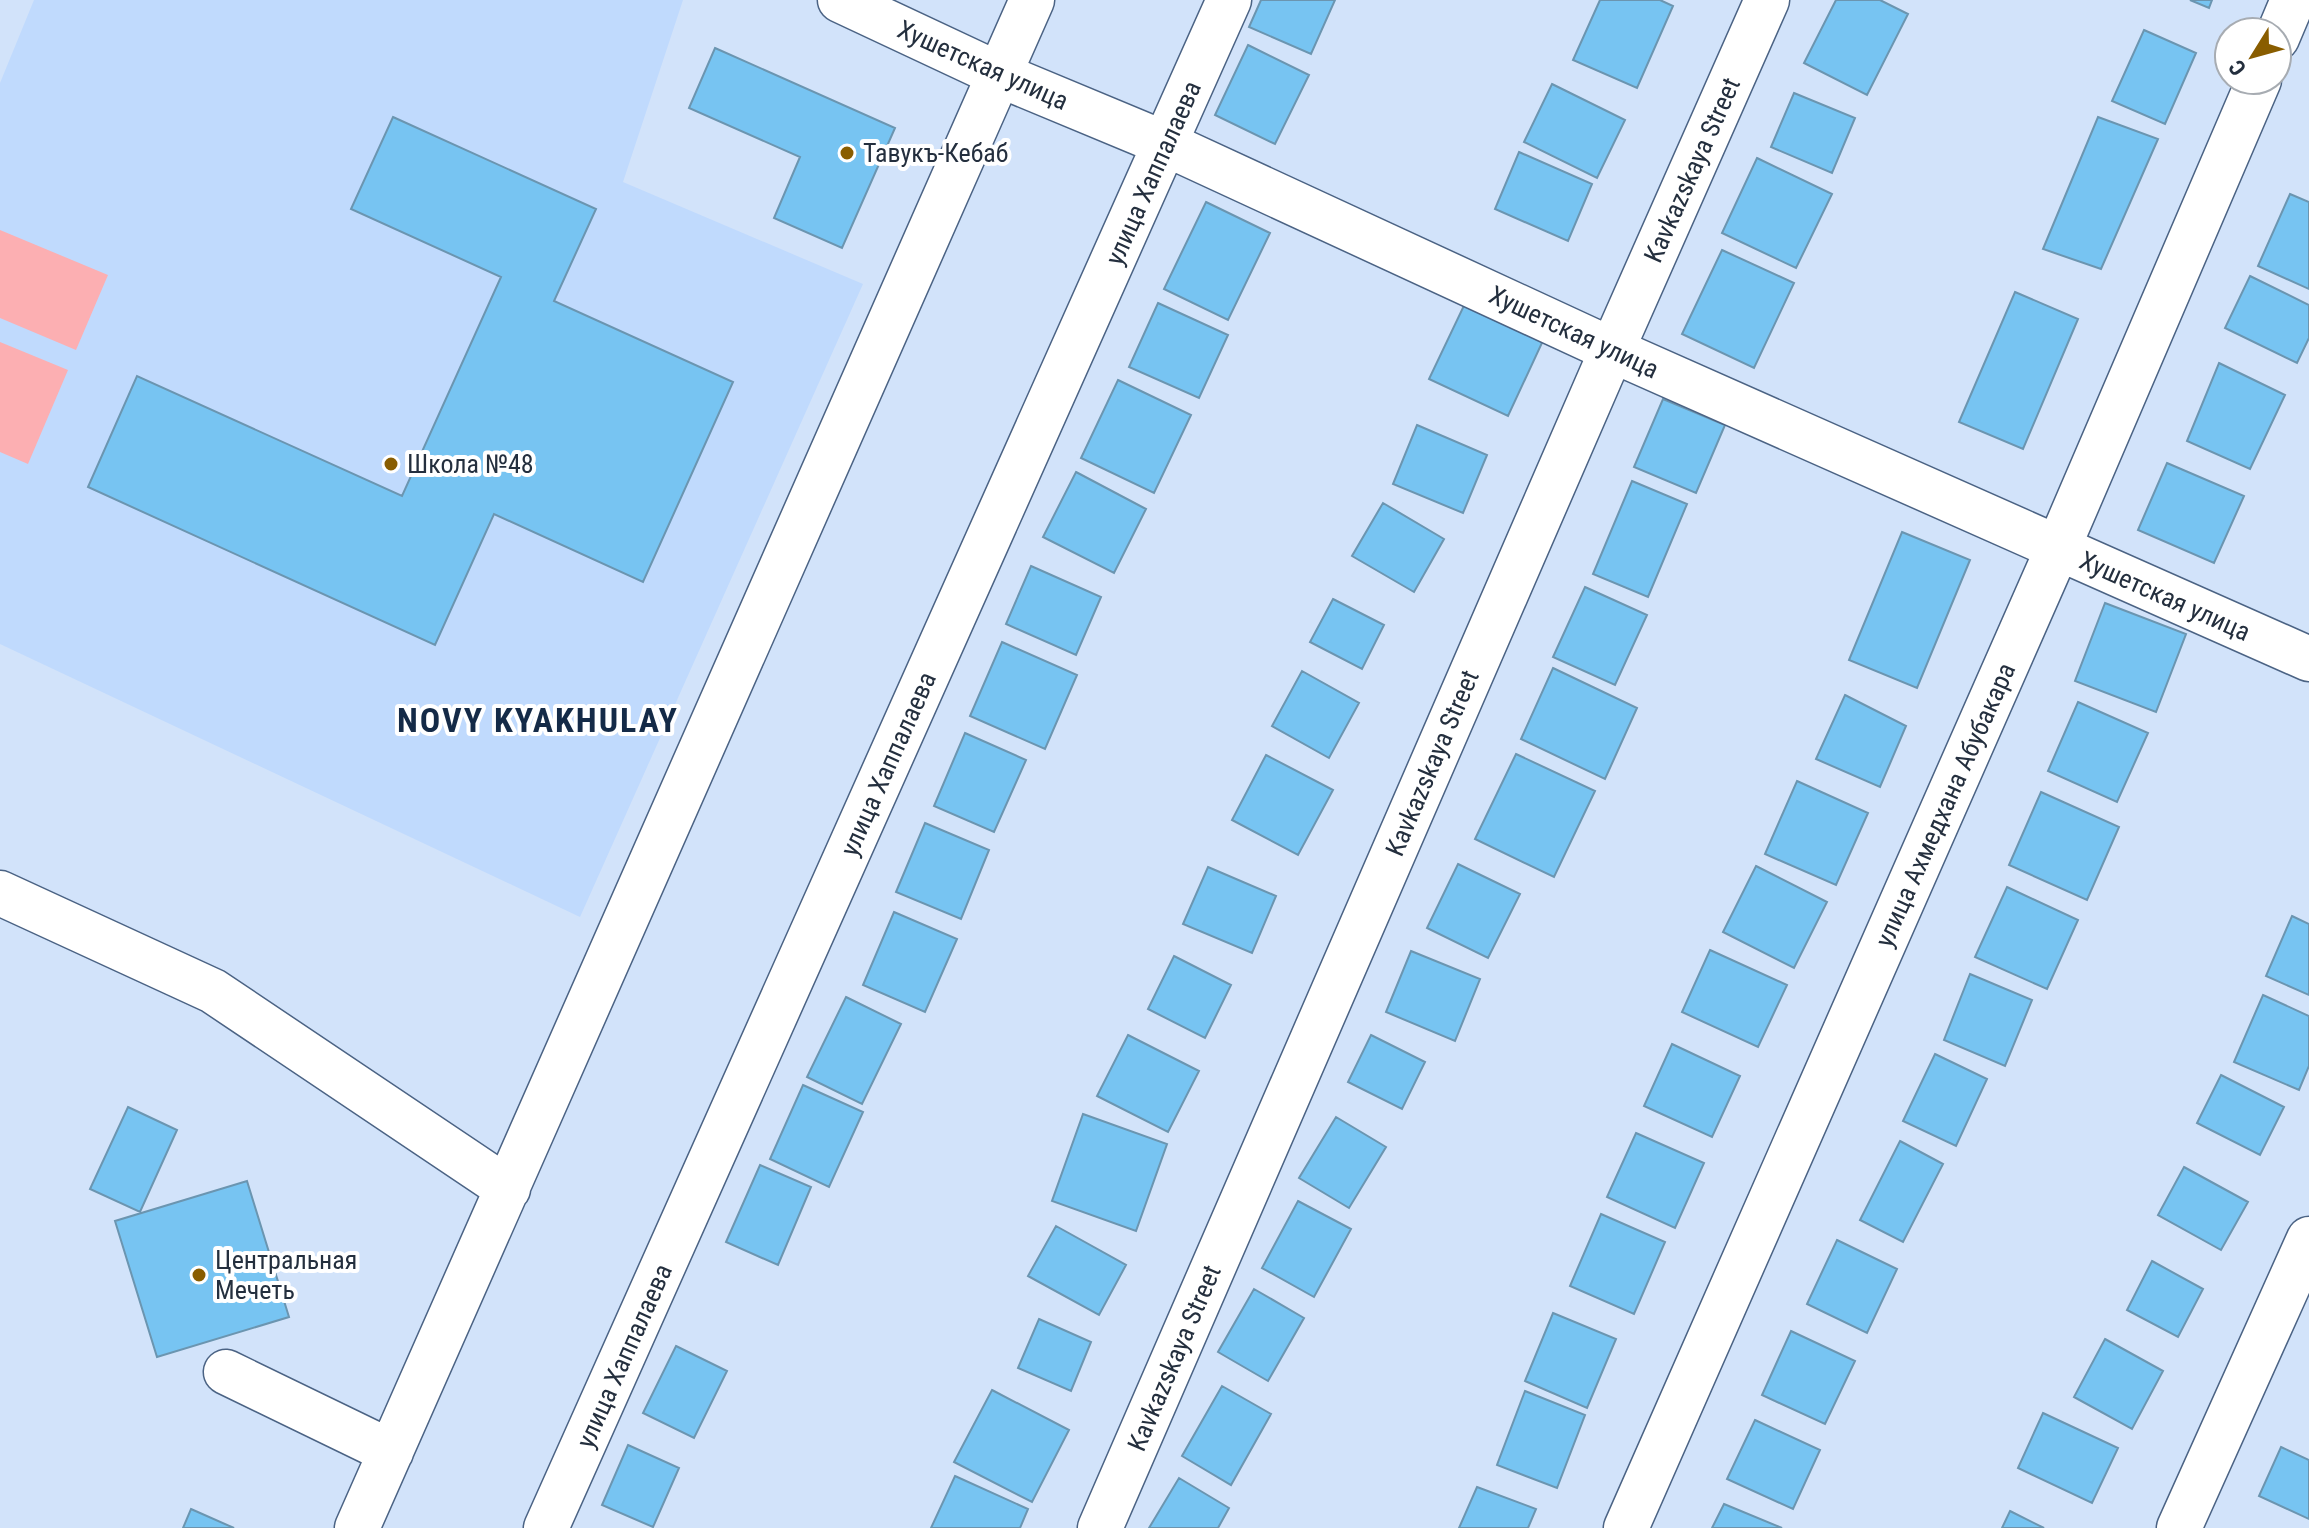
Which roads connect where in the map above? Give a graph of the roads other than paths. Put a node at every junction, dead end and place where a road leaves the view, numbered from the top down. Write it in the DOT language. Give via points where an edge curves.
graph roads {
  1 [pos="840,0"];
  2 [pos="1032,0"];
  3 [pos="1229,0"];
  4 [pos="1767,0"];
  5 [pos="1000,75"];
  6 [pos="2252,96"];
  7 [pos="1166,144"];
  8 [pos="1612,350"];
  9 [pos="2058,548"];
  10 [pos="2309,659"];
  11 [pos="0,893"];
  12 [pos="508,1189"];
  13 [pos="2309,1239"];
  14 [pos="226,1372"];
  15 [pos="391,1452"];
  16 [pos="357,1528"];
  17 [pos="546,1528"];
  18 [pos="1100,1528"];
  19 [pos="1626,1528"];
  20 [pos="2179,1528"];
  1 -- 5 [label="street, Хушетская улица"];
  2 -- 5 [label="street"];
  3 -- 7 [label="street, улица Хаппалаева"];
  4 -- 8 [label="street, Kavkazskaya Street"];
  5 -- 7 [label="street, Хушетская улица"];
  5 -- 12 [label="street"];
  6 -- 9 [label="street, улица Ахмедхана Абубакара"];
  7 -- 8 [label="street, Хушетская улица"];
  7 -- 17 [label="street, улица Хаппалаева"];
  8 -- 9 [label="street, Хушетская улица"];
  8 -- 18 [label="street, Kavkazskaya Street"];
  9 -- 10 [label="street, Хушетская улица"];
  9 -- 19 [label="street, улица Ахмедхана Абубакара"];
  11 -- 12 [label="street" via="213,991"];
  12 -- 15 [label="street"];
  13 -- 20 [label="street"];
  14 -- 15 [label="street"];
  15 -- 16 [label="street"];
}
